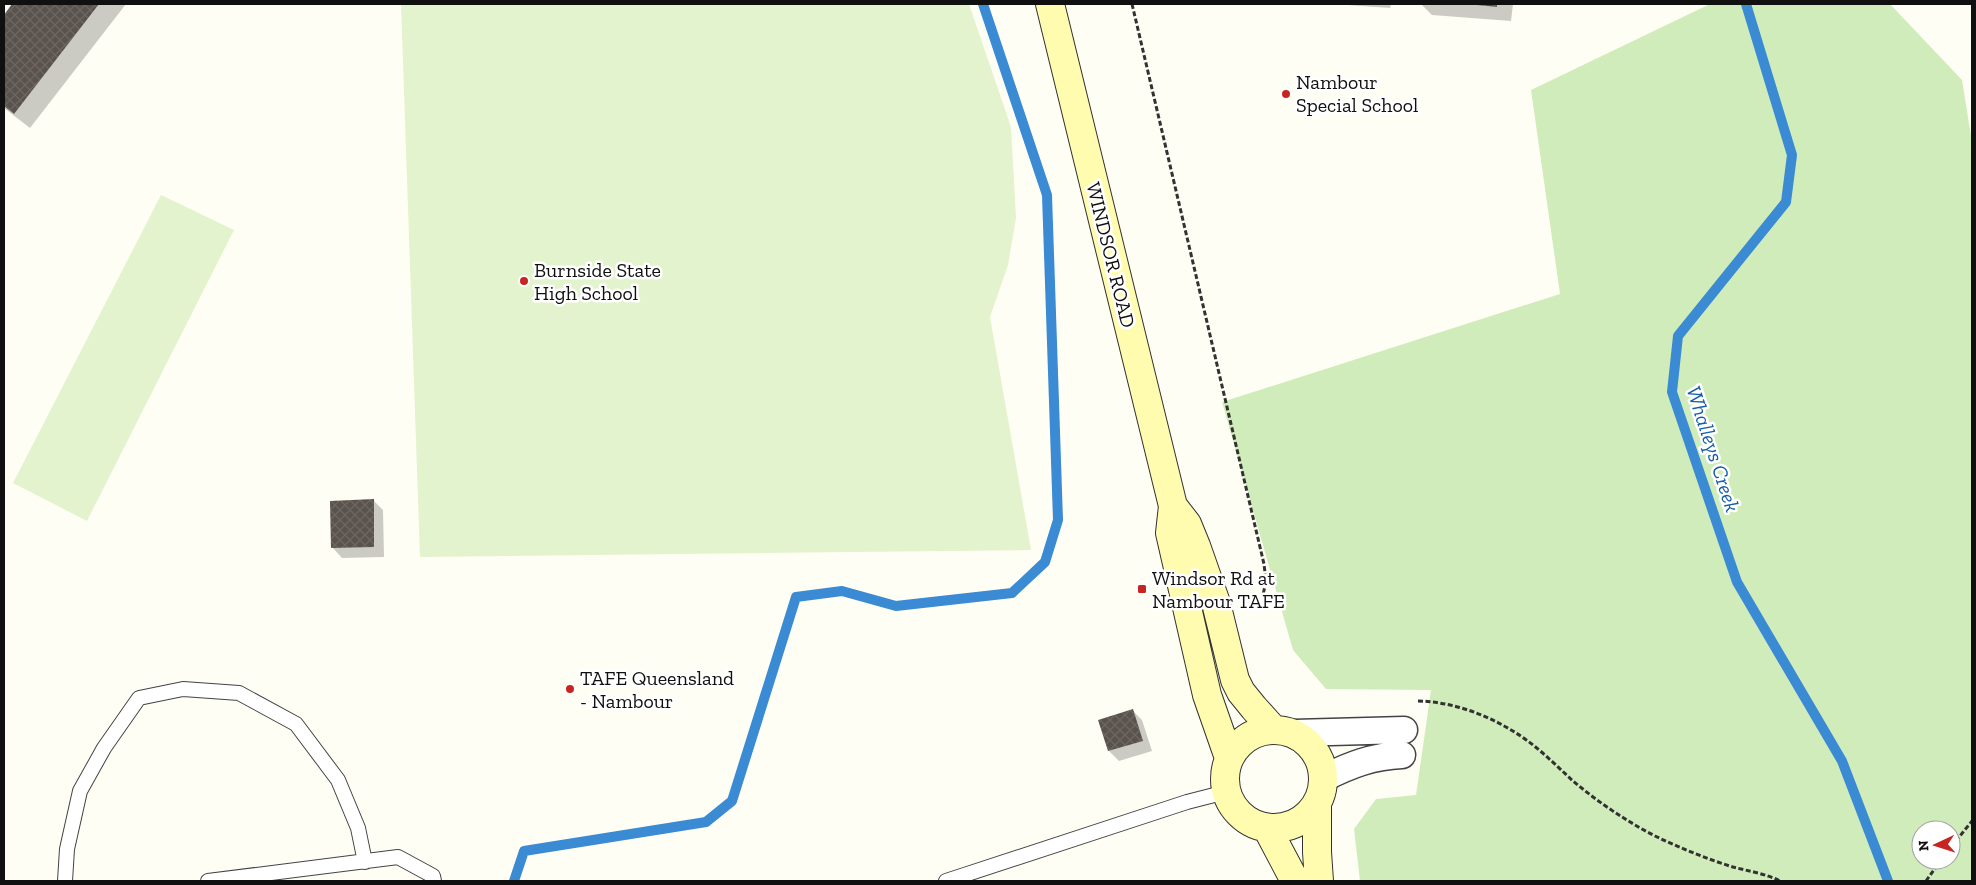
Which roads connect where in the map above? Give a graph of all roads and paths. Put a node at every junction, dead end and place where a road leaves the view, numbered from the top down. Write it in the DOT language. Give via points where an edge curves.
graph roads {
  1 [pos="1050,4"];
  2 [pos="1132,4"];
  3 [pos="1172,506"];
  4 [pos="1263,595"];
  5 [pos="1418,701"];
  6 [pos="1283,731"];
  7 [pos="1229,758"];
  8 [pos="1324,778"];
  9 [pos="1226,792"];
  10 [pos="1317,804"];
  11 [pos="1972,821"];
  12 [pos="1268,828"];
  13 [pos="1961,835"];
  14 [pos="365,862"];
  15 [pos="1934,870"];
  16 [pos="65,881"];
  17 [pos="208,881"];
  18 [pos="434,881"];
  19 [pos="948,881"];
  20 [pos="1295,881"];
  21 [pos="1319,881"];
  22 [pos="1780,881"];
  23 [pos="1926,881"];
  1 -- 3 [label="street, WINDSOR ROAD"];
  2 -- 4 [label="path" via="1264,564 1266,581"];
  3 -- 6 [label="street, WINDSOR ROAD" via="1187,524 1196,546 1216,603 1235,680 1254,708"];
  3 -- 7 [label="street, WINDSOR ROAD" via="1170,533 1175,560 1207,695"];
  5 -- 22 [label="path" via="1470,711 1516,732 1599,801 1655,836"];
  6 -- 7 [label="street" via="1260,731 1247,737"];
  6 -- 8 [label="street" via="1305,740 1315,750"];
  6 -- 8 [label="street" via="1403,742"];
  7 -- 9 [label="street" via="1225,774"];
  8 -- 10 [label="street"];
  9 -- 12 [label="street" via="1241,816"];
  9 -- 19 [label="lane"];
  10 -- 12 [label="street" via="1296,824"];
  10 -- 21 [label="street"];
  11 -- 13 [label="path"];
  12 -- 20 [label="street"];
  14 -- 16 [label="lane" via="358,828 338,780 296,724 239,693 183,689 139,698 104,748 80,791 67,849"];
  14 -- 17 [label="lane"];
  14 -- 18 [label="lane" via="398,858 433,876"];
  15 -- 23 [label="path"];
}
